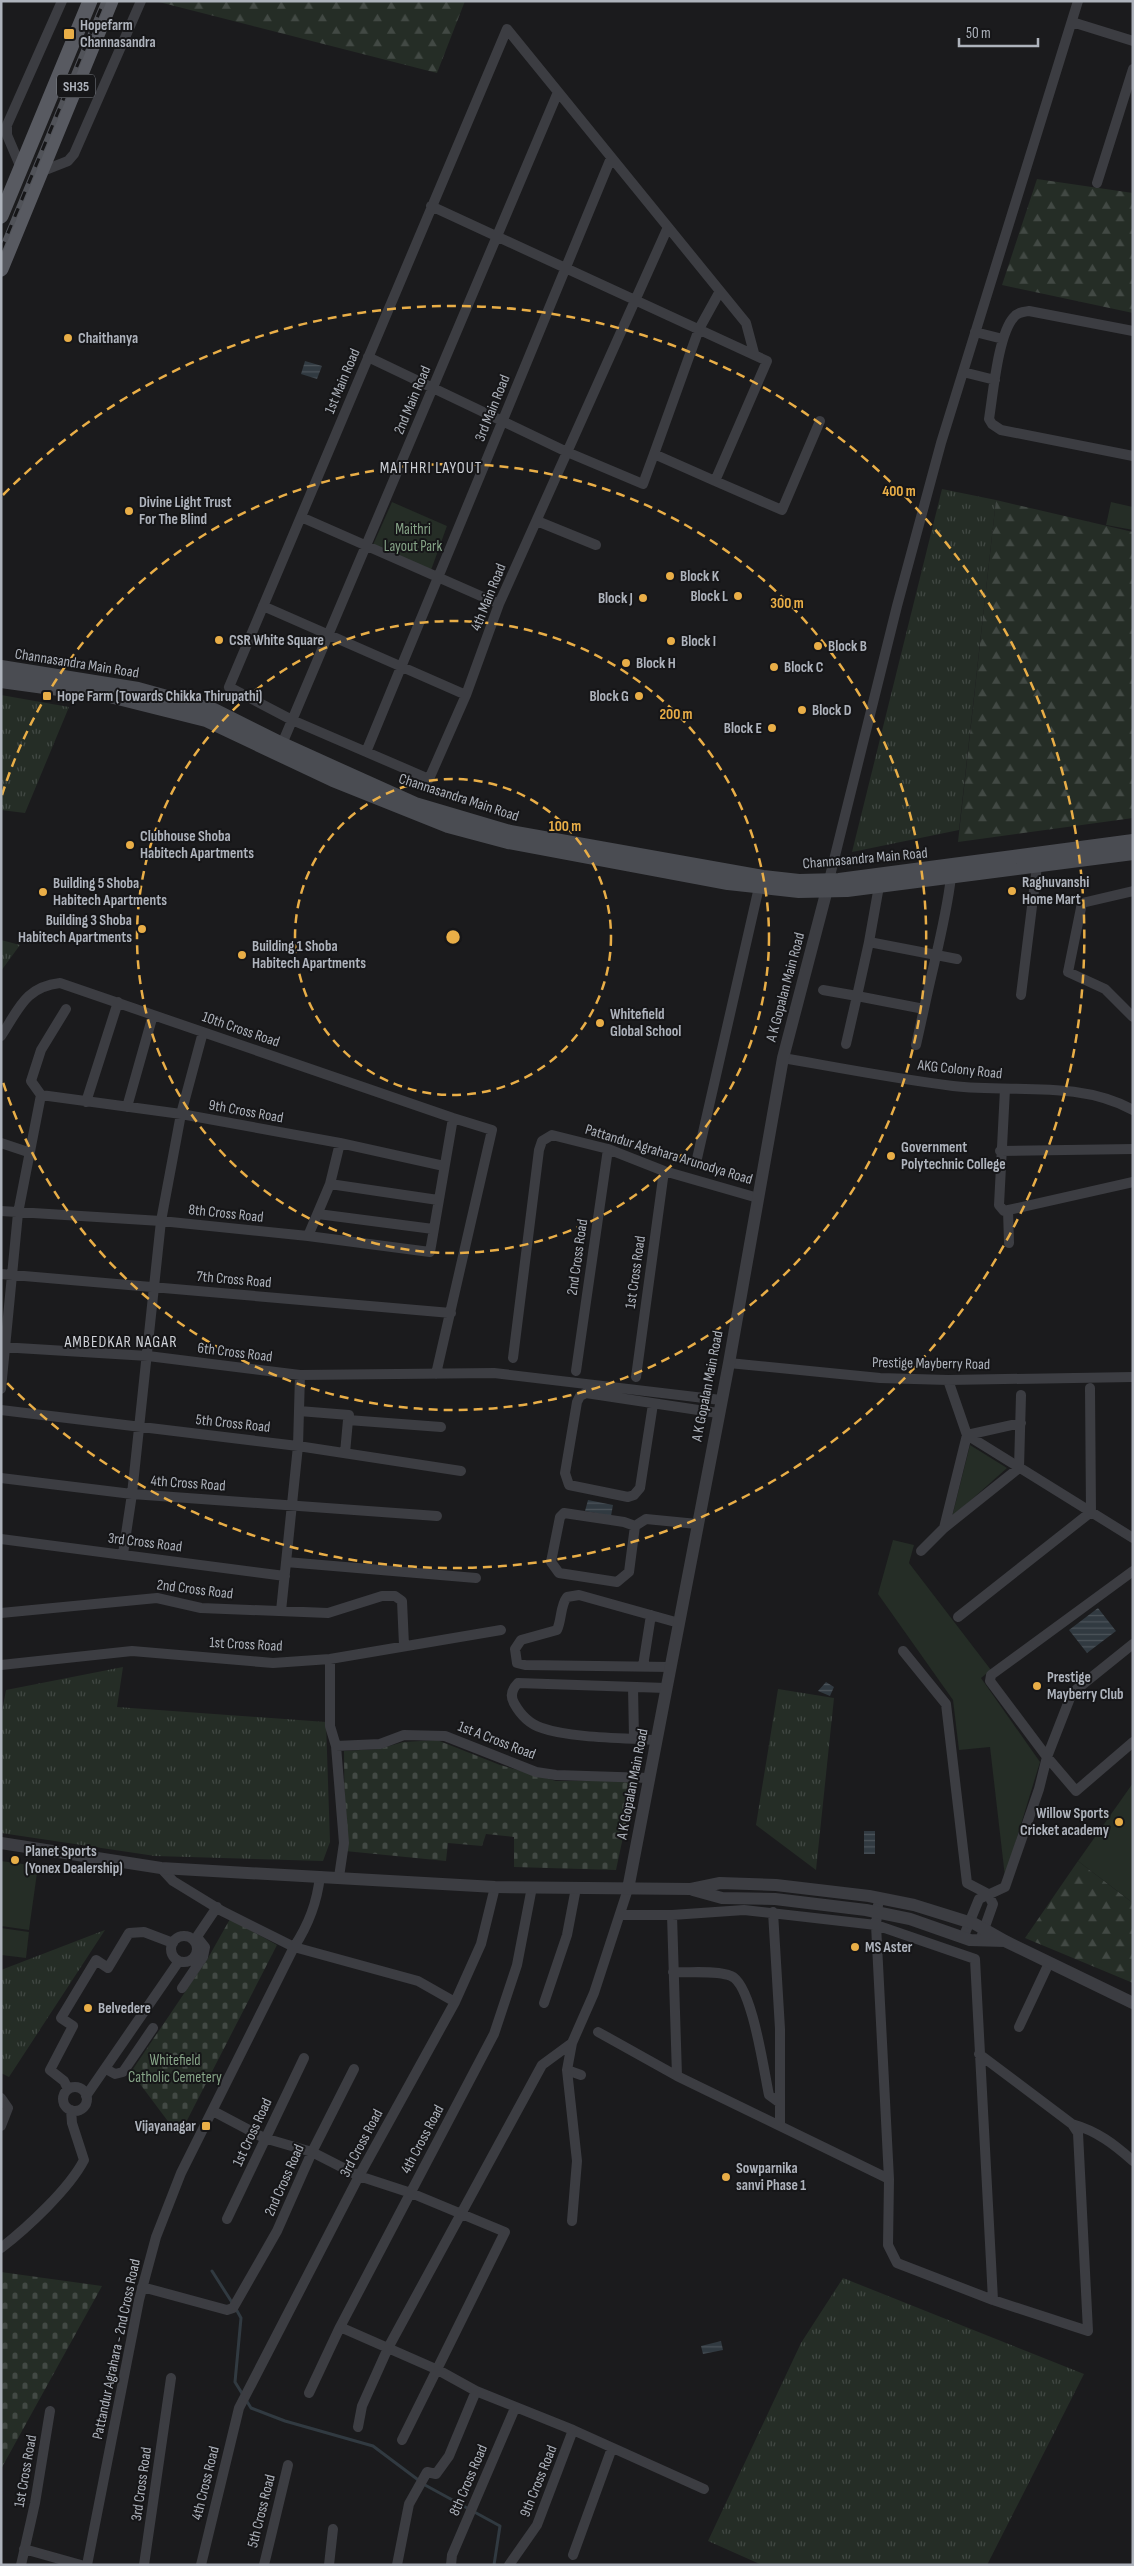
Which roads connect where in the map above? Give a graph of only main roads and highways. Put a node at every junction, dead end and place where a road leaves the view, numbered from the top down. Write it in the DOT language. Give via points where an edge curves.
graph roads {
  1 [pos="90,1"];
  2 [pos="111,1"];
  3 [pos="1,216"];
  4 [pos="1,269"];
  5 [pos="1,667"];
  6 [pos="1,681"];
  7 [pos="210,715"];
  8 [pos="394,800"];
  9 [pos="1133,841"];
  10 [pos="1133,853"];
  11 [pos="828,886"];
  1 -- 3 [label="main road, SH35"];
  2 -- 4 [label="main road, SH35"];
  5 -- 7 [label="main road, Channasandra Main Road" via="138,689"];
  6 -- 7 [label="main road, Channasandra Main Road" via="110,696"];
  7 -- 8 [label="main road, Channasandra Main Road"];
  7 -- 8 [label="main road, Channasandra Main Road" via="282,744"];
  8 -- 11 [label="main road, Channasandra Main Road" via="510,832"];
  8 -- 11 [label="main road, Channasandra Main Road" via="448,826 508,842 759,887"];
  9 -- 11 [label="main road, Channasandra Main Road"];
  10 -- 11 [label="main road, Channasandra Main Road" via="879,886"];
}
